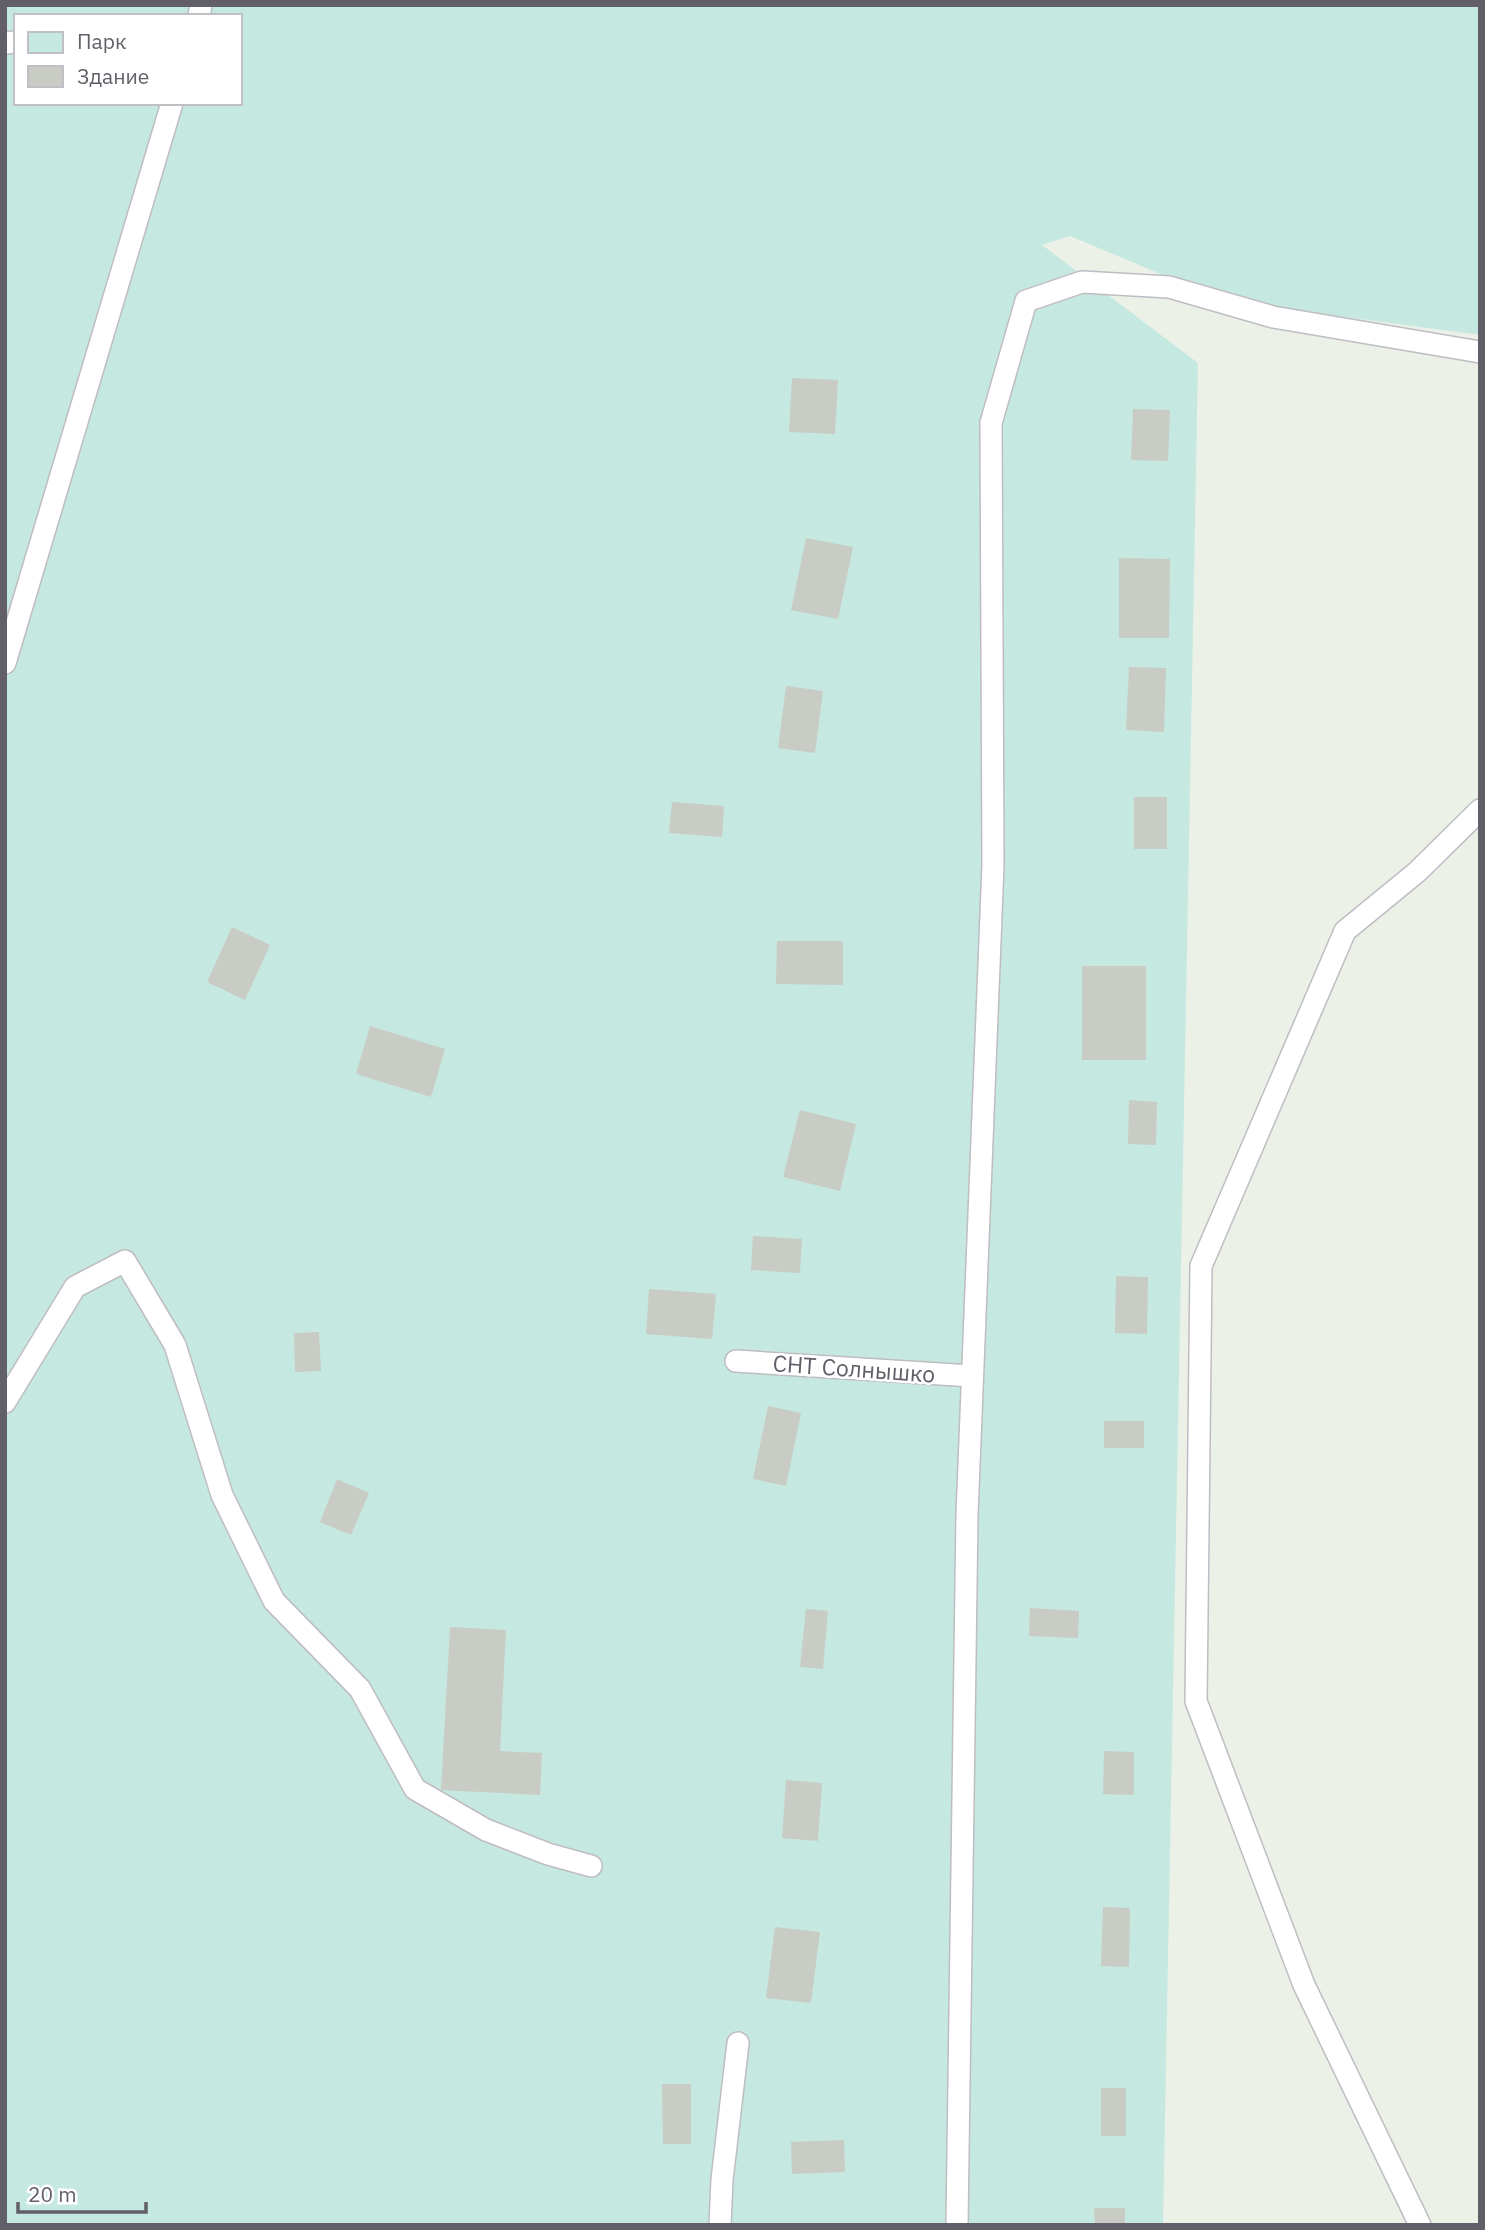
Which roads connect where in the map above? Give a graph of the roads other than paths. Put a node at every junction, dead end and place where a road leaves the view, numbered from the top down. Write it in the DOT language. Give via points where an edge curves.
graph roads {
  1 [pos="171,105"];
  2 [pos="1480,352"];
  3 [pos="5,663"];
  4 [pos="1480,810"];
  5 [pos="736,1361"];
  6 [pos="972,1376"];
  7 [pos="5,1402"];
  8 [pos="591,1866"];
  9 [pos="738,2043"];
  10 [pos="720,2225"];
  11 [pos="957,2225"];
  12 [pos="1420,2225"];
  1 -- 3 [label="lane"];
  2 -- 6 [label="lane" via="1273,317 1169,288 1082,282 1026,302 991,423 993,865"];
  4 -- 12 [label="lane" via="1417,872 1345,931 1201,1266 1196,1701 1304,1985"];
  5 -- 6 [label="lane, СНТ Солнышко"];
  6 -- 11 [label="lane"];
  7 -- 8 [label="lane" via="75,1287 125,1261 175,1345 222,1495 274,1601 360,1689 415,1789 486,1830"];
  9 -- 10 [label="lane"];
}
